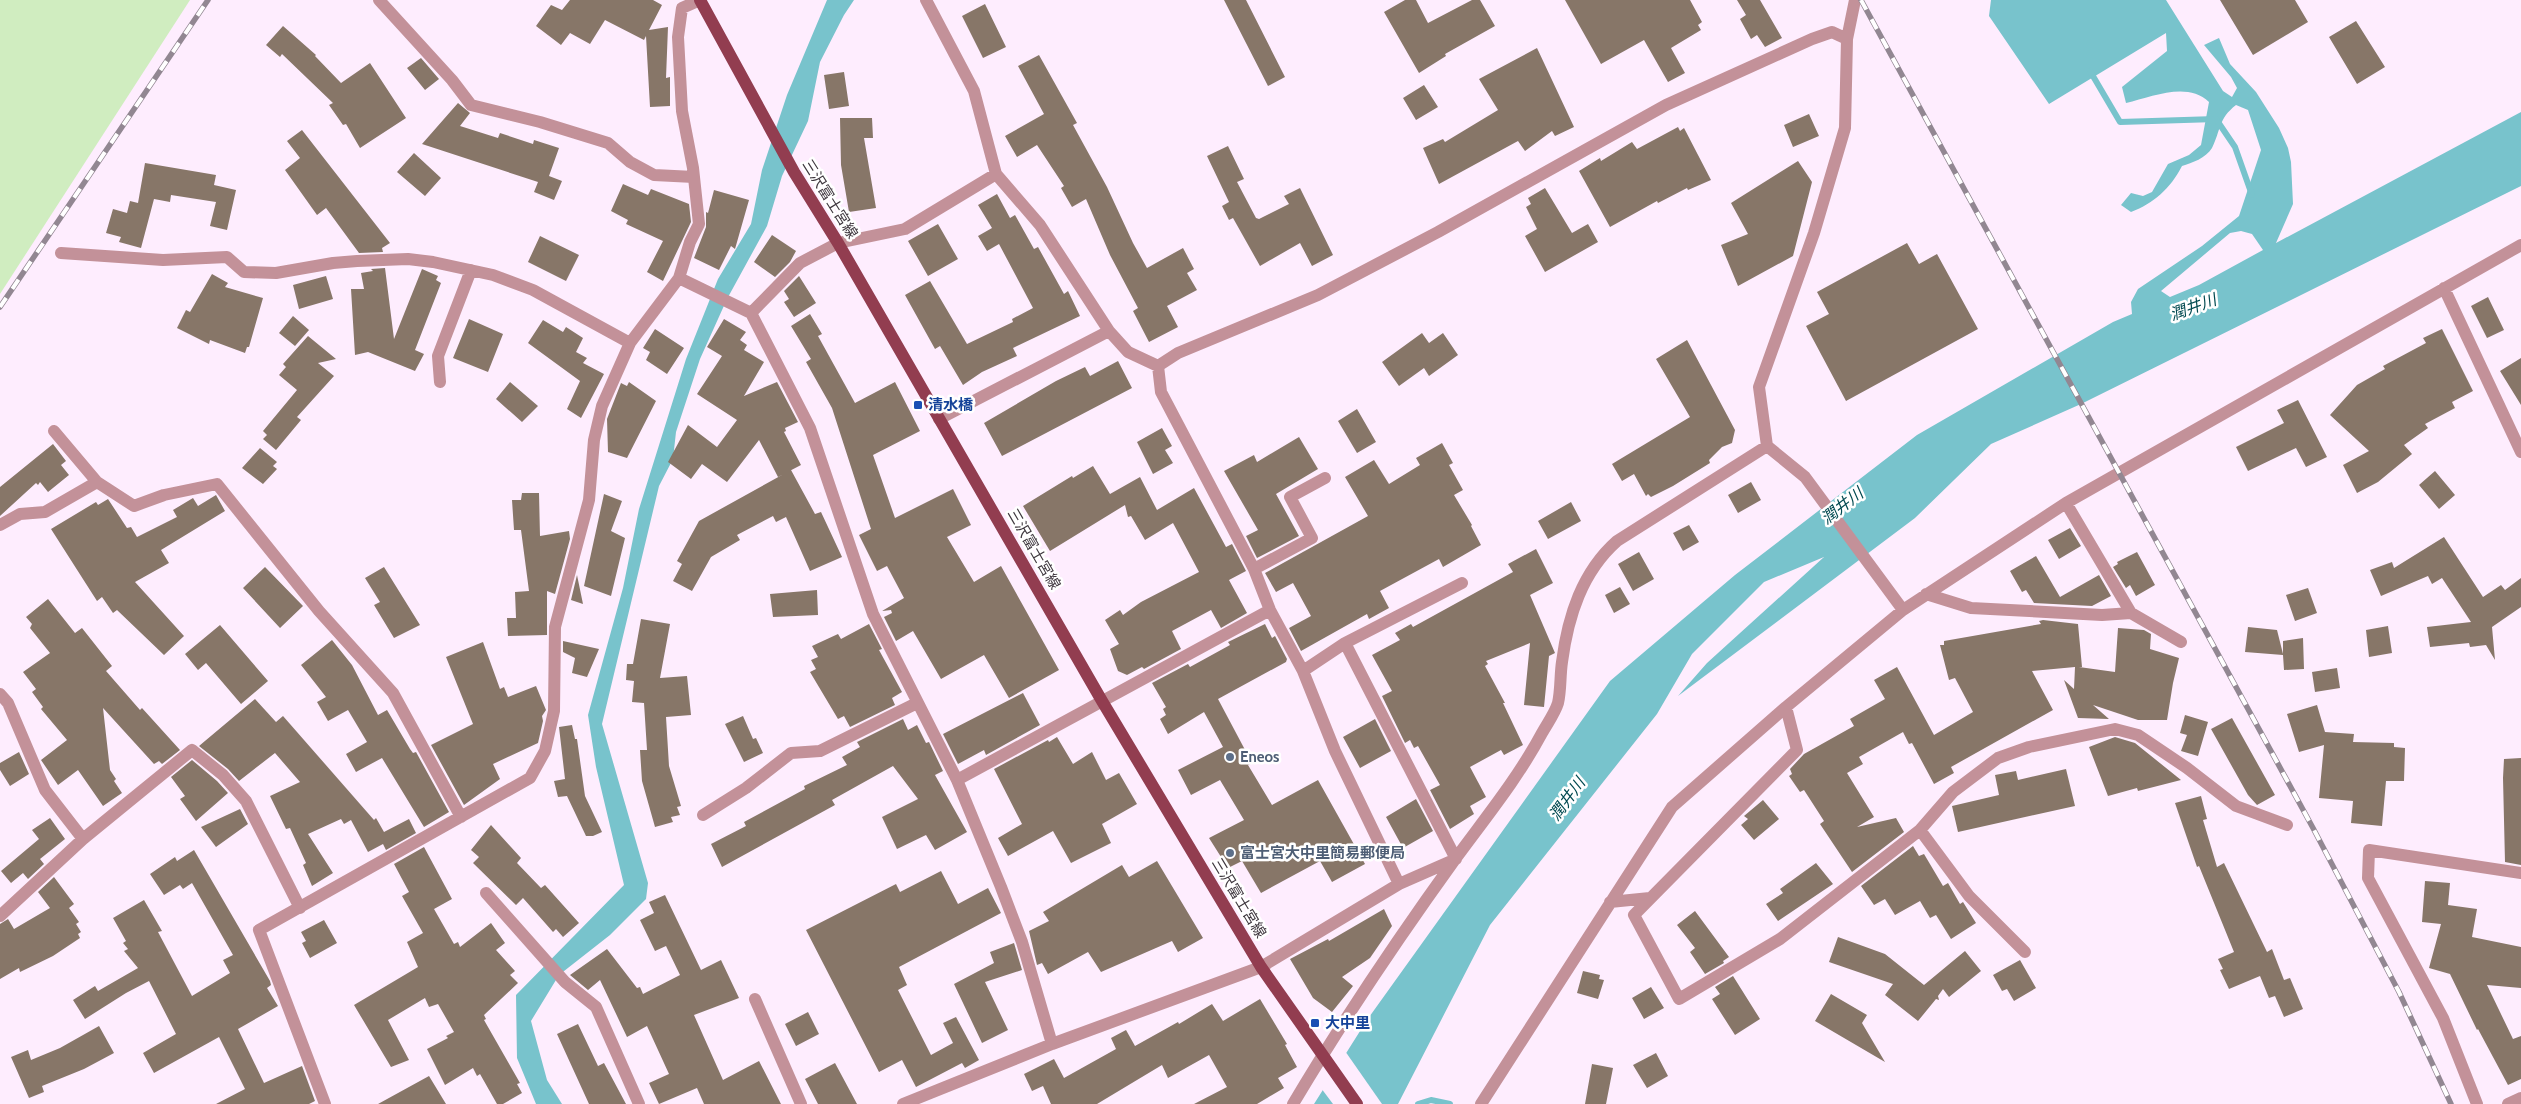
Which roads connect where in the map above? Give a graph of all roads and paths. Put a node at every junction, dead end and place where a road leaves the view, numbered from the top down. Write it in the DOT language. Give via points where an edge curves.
graph roads {
  1 [pos="379,0"];
  2 [pos="700,0"];
  3 [pos="926,0"];
  4 [pos="1855,0"];
  5 [pos="1847,39"];
  6 [pos="996,174"];
  7 [pos="694,177"];
  8 [pos="838,243"];
  9 [pos="2521,245"];
  10 [pos="61,253"];
  11 [pos="471,270"];
  12 [pos="679,278"];
  13 [pos="2444,288"];
  14 [pos="751,313"];
  15 [pos="1109,331"];
  16 [pos="630,343"];
  17 [pos="1158,366"];
  18 [pos="440,382"];
  19 [pos="939,419"];
  20 [pos="54,431"];
  21 [pos="1767,446"];
  22 [pos="2521,452"];
  23 [pos="1325,478"];
  24 [pos="97,482"];
  25 [pos="2066,503"];
  26 [pos="0,525"];
  27 [pos="1254,569"];
  28 [pos="1462,583"];
  29 [pos="1926,594"];
  30 [pos="1270,610"];
  31 [pos="1903,610"];
  32 [pos="2131,613"];
  33 [pos="2181,642"];
  34 [pos="1345,643"];
  35 [pos="1303,671"];
  36 [pos="0,694"];
  37 [pos="1102,701"];
  38 [pos="917,704"];
  39 [pos="1786,708"];
  40 [pos="957,780"];
  41 [pos="703,815"];
  42 [pos="460,817"];
  43 [pos="2287,825"];
  44 [pos="1920,830"];
  45 [pos="83,839"];
  46 [pos="1456,859"];
  47 [pos="2521,873"];
  48 [pos="1399,884"];
  49 [pos="486,893"];
  50 [pos="1650,898"];
  51 [pos="1610,902"];
  52 [pos="300,908"];
  53 [pos="0,916"];
  54 [pos="2025,952"];
  55 [pos="1261,967"];
  56 [pos="755,999"];
  57 [pos="1052,1044"];
  58 [pos="1325,1059"];
  59 [pos="2521,1098"];
  60 [pos="1483,1100"];
  61 [pos="325,1104"];
  62 [pos="639,1104"];
  63 [pos="801,1104"];
  64 [pos="903,1104"];
  65 [pos="1293,1104"];
  66 [pos="1357,1104"];
  67 [pos="2478,1104"];
  68 [pos="2508,1104"];
  1 -- 7 [label="street" via="471,105 608,143 630,162 654,175"];
  2 -- 7 [label="street" via="682,8 678,37 682,111"];
  2 -- 8 [label="main road, 三沢富士宮線" via="794,172"];
  3 -- 6 [label="street" via="974,91"];
  4 -- 5 [label="street"];
  5 -- 17 [label="street" via="1832,32 1812,39 1666,105 1318,295 1178,353"];
  5 -- 21 [label="street" via="1845,128 1814,233 1759,387"];
  6 -- 8 [label="street" via="905,230"];
  6 -- 15 [label="street" via="1040,225"];
  7 -- 12 [label="street" via="699,224"];
  8 -- 14 [label="street" via="800,263"];
  8 -- 19 [label="main road, 三沢富士宮線"];
  9 -- 13 [label="street"];
  10 -- 11 [label="street" via="163,260 226,256 244,272 276,273 332,263 408,259"];
  11 -- 16 [label="street" via="533,290"];
  11 -- 18 [label="street" via="438,356"];
  12 -- 14 [label="street"];
  12 -- 16 [label="street"];
  13 -- 22 [label="street"];
  13 -- 25 [label="street"];
  14 -- 38 [label="street" via="810,428 873,614"];
  15 -- 17 [label="street" via="1128,352"];
  15 -- 19 [label="street"];
  16 -- 42 [label="street" via="602,406 594,440 589,500 555,627 554,711 545,751 530,778"];
  17 -- 27 [label="street" via="1161,392"];
  19 -- 37 [label="main road, 三沢富士宮線"];
  20 -- 24 [label="street"];
  21 -- 31 [label="street" via="1805,477"];
  21 -- 46 [label="street" via="1617,541 1588,572 1572,612 1562,661 1558,704 1512,784"];
  23 -- 27 [label="street" via="1290,497 1312,538"];
  24 -- 26 [label="street" via="45,512 20,514"];
  24 -- 42 [label="street" via="134,506 164,495 218,484 319,611 393,693"];
  25 -- 29 [label="street"];
  25 -- 32 [label="street"];
  27 -- 30 [label="street"];
  28 -- 34 [label="street"];
  29 -- 31 [label="street"];
  29 -- 32 [label="street" via="1971,608 2102,615"];
  30 -- 35 [label="street"];
  30 -- 37 [label="street"];
  31 -- 39 [label="street"];
  32 -- 33 [label="street"];
  34 -- 35 [label="street"];
  34 -- 46 [label="street"];
  35 -- 48 [label="street" via="1334,751"];
  36 -- 45 [label="street" via="8,703 45,790"];
  37 -- 40 [label="street"];
  37 -- 55 [label="main road, 三沢富士宮線"];
  38 -- 40 [label="street"];
  38 -- 41 [label="street" via="820,751 791,753 746,788"];
  39 -- 50 [label="street" via="1797,750"];
  39 -- 51 [label="street" via="1672,807"];
  40 -- 57 [label="street" via="1022,942"];
  42 -- 52 [label="street"];
  43 -- 44 [label="street" via="2236,806 2138,734 2115,729 2029,747 1998,758 1954,792"];
  44 -- 50 [label="street" via="1780,939 1679,999 1634,915"];
  44 -- 54 [label="street" via="1970,896"];
  45 -- 52 [label="street" via="192,750 223,775 246,801"];
  45 -- 53 [label="street"];
  46 -- 48 [label="street"];
  46 -- 58 [label="street"];
  47 -- 67 [label="street" via="2369,850 2368,878 2443,1018"];
  48 -- 55 [label="street"];
  49 -- 62 [label="street" via="564,982 596,1007"];
  50 -- 51 [label="street"];
  51 -- 60 [label="street"];
  52 -- 61 [label="street" via="259,930"];
  55 -- 57 [label="street"];
  55 -- 58 [label="main road, 三沢富士宮線"];
  56 -- 63 [label="street"];
  57 -- 64 [label="street"];
  58 -- 65 [label="street"];
  58 -- 66 [label="main road, 三沢富士宮線"];
  59 -- 68 [label="street"];
}
